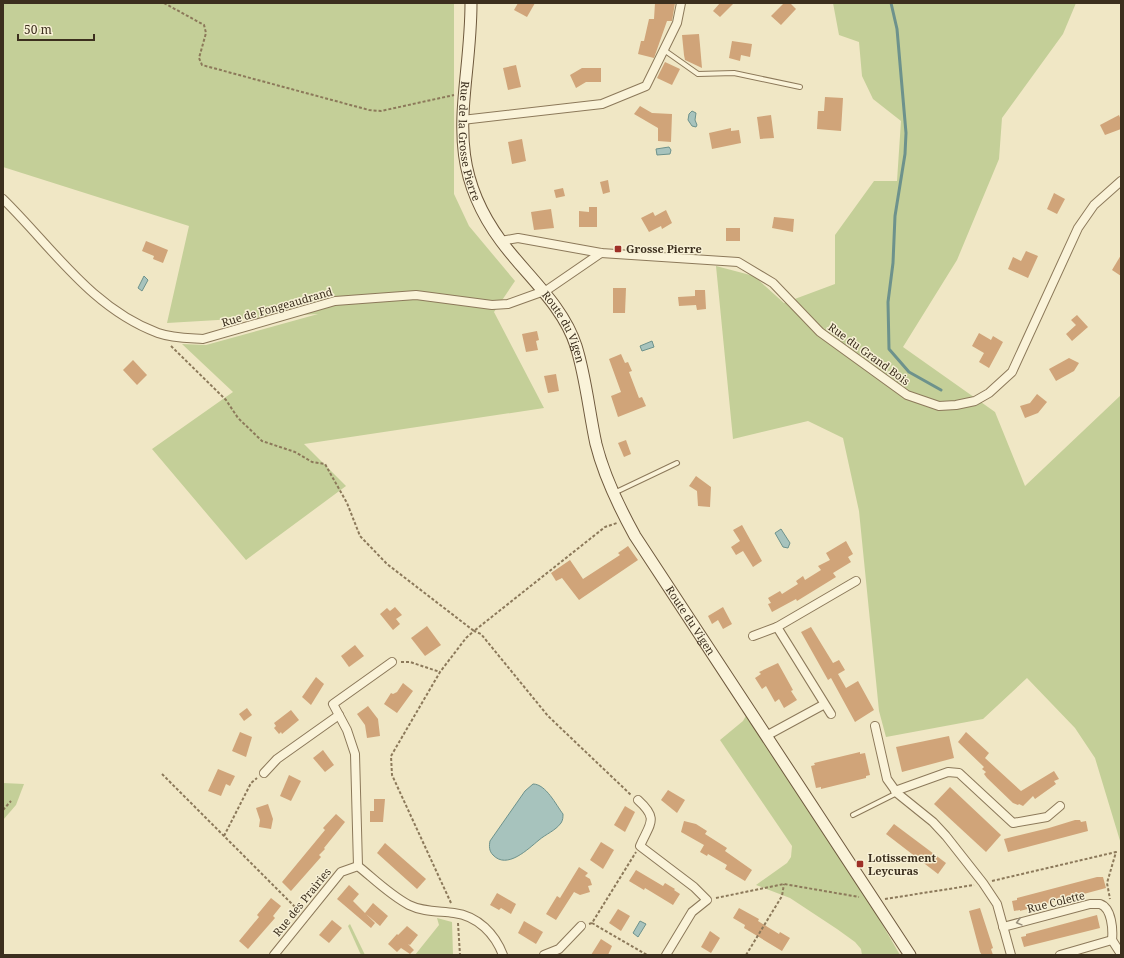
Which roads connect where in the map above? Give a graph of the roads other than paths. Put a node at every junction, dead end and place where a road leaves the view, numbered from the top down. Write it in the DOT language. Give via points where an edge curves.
graph roads {
  1 [pos="471,3"];
  2 [pos="681,3"];
  3 [pos="664,50"];
  4 [pos="800,87"];
  5 [pos="462,120"];
  6 [pos="1121,181"];
  7 [pos="3,199"];
  8 [pos="501,241"];
  9 [pos="601,253"];
  10 [pos="520,265"];
  11 [pos="543,292"];
  12 [pos="677,463"];
  13 [pos="614,493"];
  14 [pos="856,581"];
  15 [pos="777,627"];
  16 [pos="753,636"];
  17 [pos="392,662"];
  18 [pos="823,705"];
  19 [pos="831,714"];
  20 [pos="339,715"];
  21 [pos="875,726"];
  22 [pos="766,736"];
  23 [pos="264,773"];
  24 [pos="896,792"];
  25 [pos="638,800"];
  26 [pos="1060,806"];
  27 [pos="853,815"];
  28 [pos="358,866"];
  29 [pos="581,926"];
  30 [pos="1003,927"];
  31 [pos="1112,940"];
  32 [pos="1121,954"];
  33 [pos="274,955"];
  34 [pos="503,955"];
  35 [pos="544,955"];
  36 [pos="666,955"];
  37 [pos="910,955"];
  38 [pos="1011,955"];
  39 [pos="1060,955"];
  1 -- 5 [label="street, Rue de la Grosse Pierre"];
  2 -- 3 [label="street" via="677,23"];
  3 -- 4 [label="lane" via="698,74 734,73"];
  3 -- 5 [label="street" via="646,86 602,104"];
  5 -- 8 [label="street, Rue de la Grosse Pierre" via="463,152 471,188"];
  6 -- 9 [label="street, Rue du Grand Bois" via="1094,204 1078,228 1012,372 989,393 956,405 940,406 906,395 820,332 773,283 738,262"];
  7 -- 11 [label="street, Rue de Fongeaudrand" via="54,256 103,302 139,325 159,334 203,339 335,301 416,295 492,305 508,304"];
  8 -- 9 [label="street, Rue du Grand Bois" via="518,238"];
  8 -- 10 [label="street, Rue de la Grosse Pierre"];
  9 -- 11 [label="street"];
  10 -- 11 [label="street, Route du Vigen"];
  11 -- 13 [label="street, Route du Vigen" via="562,317 576,346 597,446"];
  12 -- 13 [label="lane"];
  13 -- 22 [label="street, Route du Vigen" via="634,536"];
  14 -- 15 [label="street"];
  15 -- 16 [label="street"];
  15 -- 18 [label="street"];
  17 -- 20 [label="street" via="333,704"];
  18 -- 19 [label="street"];
  18 -- 22 [label="street"];
  20 -- 23 [label="street" via="277,759"];
  20 -- 28 [label="street" via="355,754"];
  21 -- 24 [label="street" via="888,779"];
  22 -- 37 [label="street, Route du Vigen"];
  24 -- 26 [label="street" via="948,772 959,773 1013,823 1047,817"];
  24 -- 27 [label="lane"];
  24 -- 30 [label="street" via="942,832 997,904"];
  25 -- 36 [label="street" via="650,811 651,819 640,846 694,887 706,900 692,912"];
  28 -- 33 [label="street, Rue des Prairies" via="340,872"];
  28 -- 34 [label="street" via="410,905 436,912 456,913 474,921 490,931"];
  29 -- 35 [label="street" via="560,949"];
  31 -- 30 [label="street, Rue Colette, one-way" via="1113,929 1107,909 1090,904"];
  30 -- 38 [label="street"];
  31 -- 32 [label="street"];
  31 -- 39 [label="street"];
}
